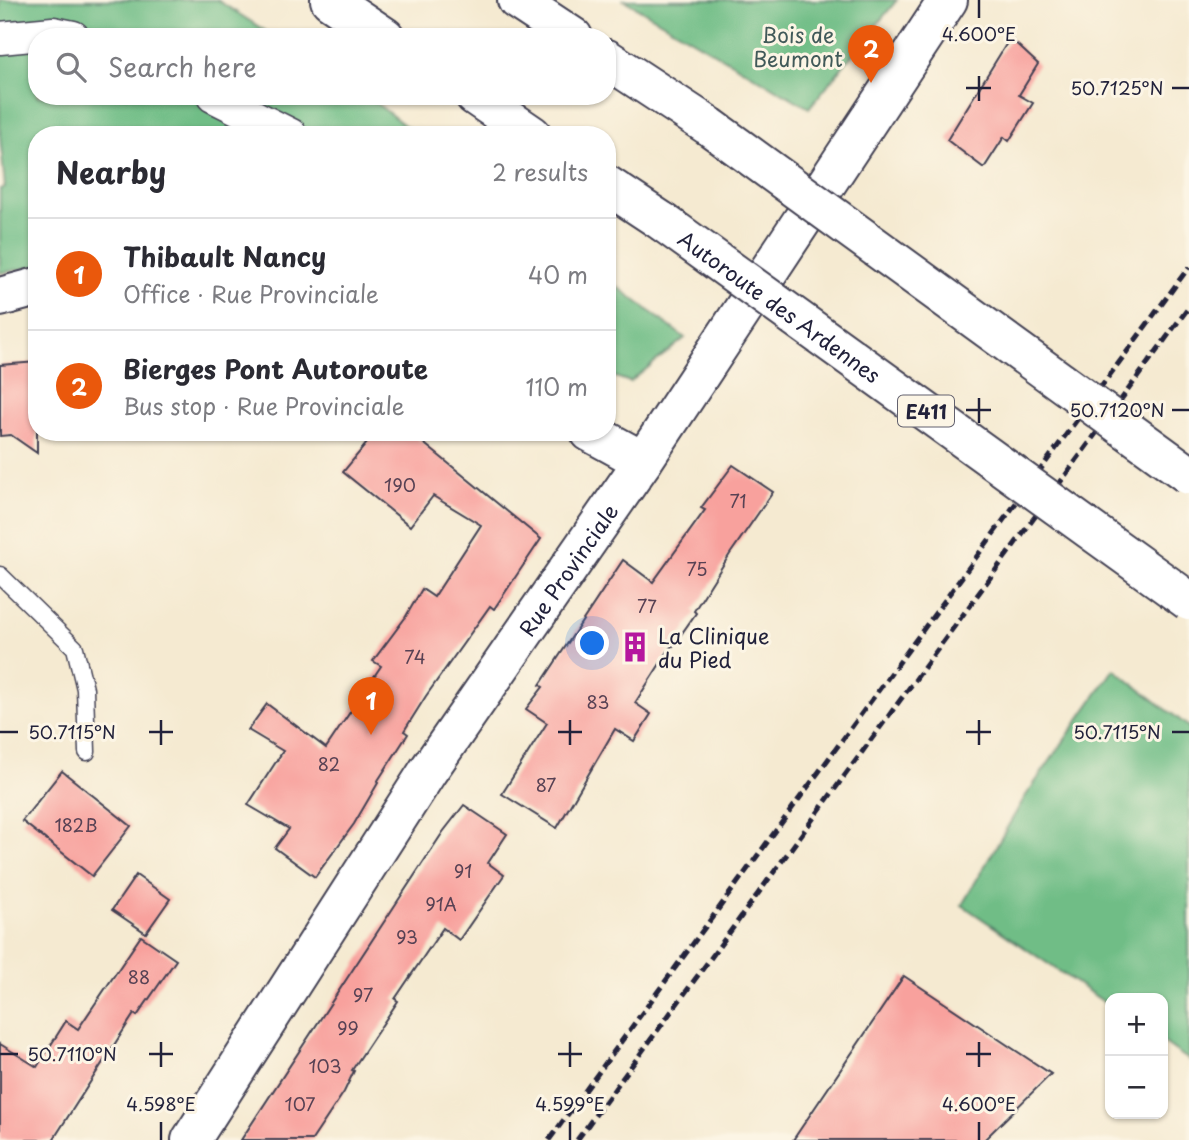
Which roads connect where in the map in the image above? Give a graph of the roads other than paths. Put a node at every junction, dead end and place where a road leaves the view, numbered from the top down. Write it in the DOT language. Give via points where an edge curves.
graph roads {
  1 [pos="330,0"];
  2 [pos="517,0"];
  3 [pos="948,0"];
  4 [pos="372,28"];
  5 [pos="559,28"];
  6 [pos="28,35"];
  7 [pos="0,37"];
  8 [pos="616,65"];
  9 [pos="231,105"];
  10 [pos="488,105"];
  11 [pos="272,126"];
  12 [pos="519,126"];
  13 [pos="616,191"];
  14 [pos="28,289"];
  15 [pos="0,297"];
  16 [pos="606,441"];
  17 [pos="643,461"];
  18 [pos="1189,475"];
  19 [pos="0,575"];
  20 [pos="1189,601"];
  21 [pos="86,752"];
  22 [pos="191,1140"];
  1 -- 4 [label="main road"];
  2 -- 5 [label="main road"];
  3 -- 17 [label="main road, Rue Provinciale"];
  6 -- 7 [label="street"];
  8 -- 18 [label="main road, bridge" via="709,126"];
  9 -- 11 [label="street"];
  10 -- 12 [label="main road"];
  13 -- 20 [label="main road, Autoroute des Ardennes / E411, bridge"];
  14 -- 15 [label="main road"];
  16 -- 17 [label="main road"];
  17 -- 22 [label="main road, Rue Provinciale" via="428,771"];
  19 -- 21 [label="lane" via="75,648 85,689"];
}
